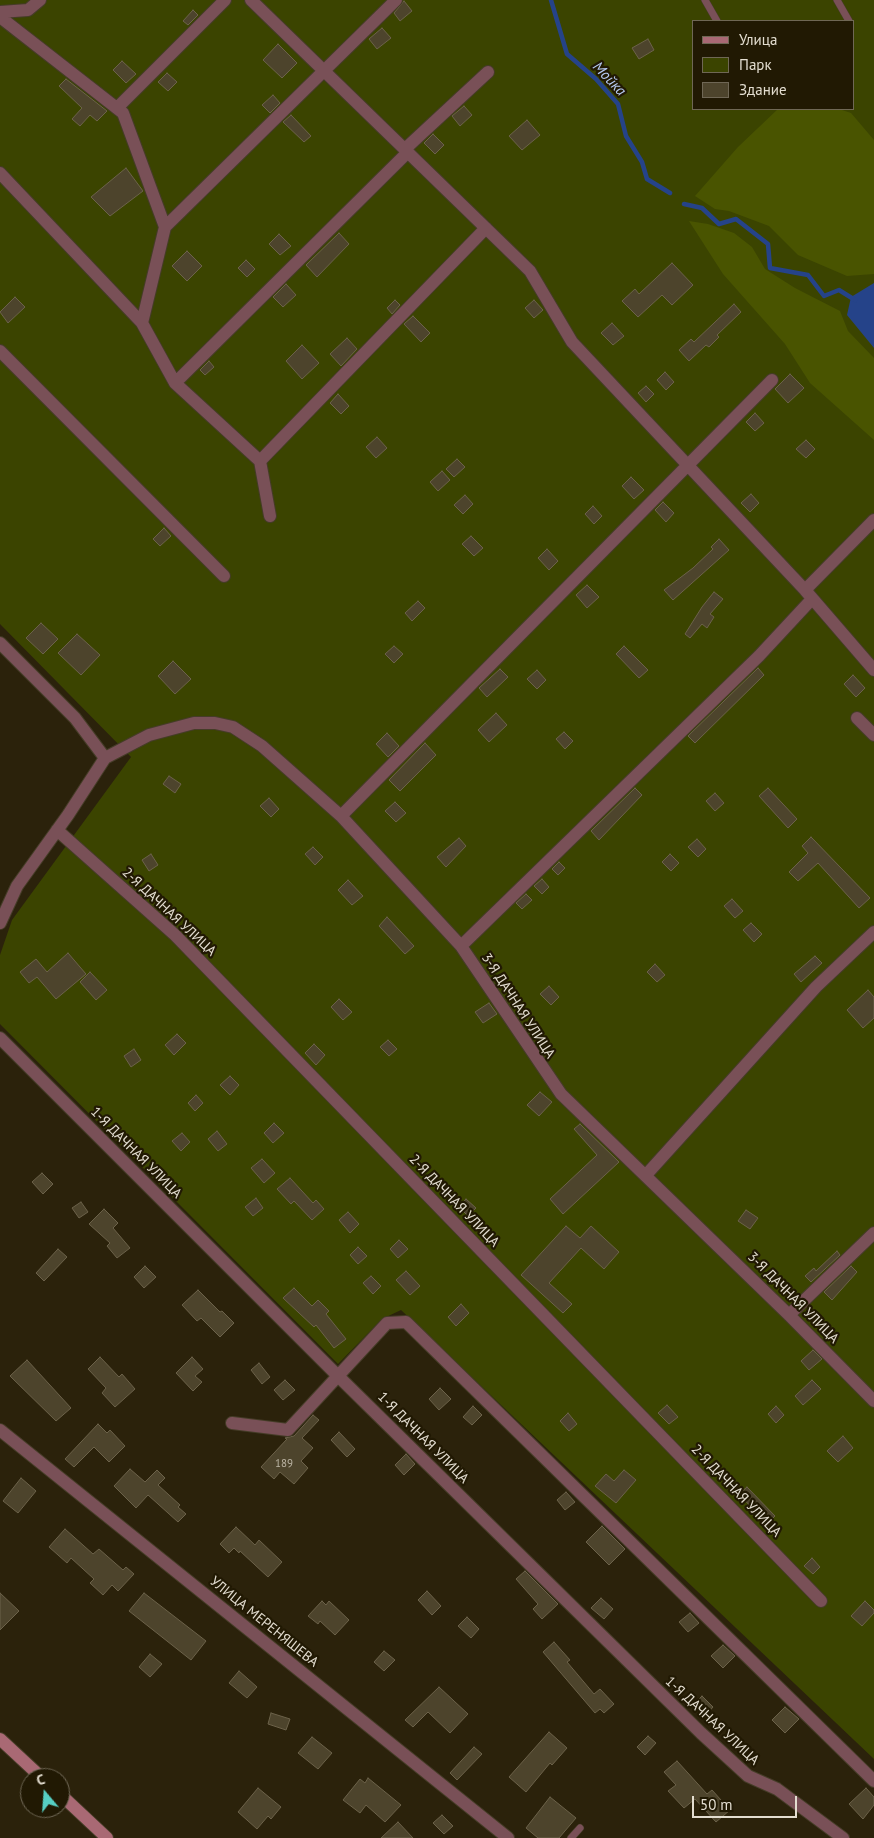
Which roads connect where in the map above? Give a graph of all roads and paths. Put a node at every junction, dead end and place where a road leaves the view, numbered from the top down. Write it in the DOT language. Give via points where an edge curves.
graph roads {
  1 [pos="40,0"];
  2 [pos="225,0"];
  3 [pos="251,0"];
  4 [pos="396,0"];
  5 [pos="705,0"];
  6 [pos="837,0"];
  7 [pos="0,12"];
  8 [pos="0,17"];
  9 [pos="716,20"];
  10 [pos="848,20"];
  11 [pos="324,71"];
  12 [pos="488,72"];
  13 [pos="116,108"];
  14 [pos="406,151"];
  15 [pos="0,173"];
  16 [pos="165,227"];
  17 [pos="486,228"];
  18 [pos="142,323"];
  19 [pos="0,350"];
  20 [pos="772,380"];
  21 [pos="175,383"];
  22 [pos="260,461"];
  23 [pos="686,465"];
  24 [pos="270,516"];
  25 [pos="874,520"];
  26 [pos="224,576"];
  27 [pos="808,594"];
  28 [pos="0,643"];
  29 [pos="874,670"];
  30 [pos="857,718"];
  31 [pos="874,735"];
  32 [pos="105,758"];
  33 [pos="341,816"];
  34 [pos="57,830"];
  35 [pos="0,922"];
  36 [pos="874,932"];
  37 [pos="461,946"];
  38 [pos="0,1038"];
  39 [pos="646,1176"];
  40 [pos="874,1233"];
  41 [pos="789,1315"];
  42 [pos="338,1376"];
  43 [pos="874,1401"];
  44 [pos="232,1423"];
  45 [pos="0,1430"];
  46 [pos="821,1601"];
  47 [pos="0,1739"];
  48 [pos="31,1768"];
  49 [pos="874,1781"];
  50 [pos="70,1803"];
  51 [pos="580,1828"];
  52 [pos="108,1838"];
  53 [pos="508,1838"];
  54 [pos="571,1838"];
  55 [pos="843,1838"];
  1 -- 7 [label="street" via="28,10"];
  2 -- 13 [label="street"];
  3 -- 11 [label="street"];
  4 -- 11 [label="street"];
  5 -- 9 [label="lane"];
  6 -- 10 [label="lane"];
  8 -- 13 [label="street"];
  11 -- 14 [label="street"];
  11 -- 16 [label="street"];
  12 -- 14 [label="street"];
  13 -- 16 [label="street" via="123,113"];
  14 -- 17 [label="street"];
  14 -- 21 [label="street"];
  15 -- 18 [label="street"];
  16 -- 18 [label="street"];
  17 -- 22 [label="street"];
  17 -- 23 [label="street" via="530,271 572,342"];
  18 -- 21 [label="street"];
  19 -- 26 [label="street"];
  20 -- 23 [label="street"];
  21 -- 22 [label="street"];
  22 -- 24 [label="street"];
  23 -- 27 [label="street"];
  23 -- 33 [label="street"];
  25 -- 27 [label="street"];
  27 -- 29 [label="street"];
  27 -- 37 [label="street" via="759,656"];
  28 -- 32 [label="street" via="75,718"];
  30 -- 31 [label="street"];
  32 -- 33 [label="street, 3-Я ДАЧНАЯ УЛИЦА" via="127,744 168,728 215,723 247,734"];
  32 -- 34 [label="street"];
  33 -- 37 [label="street, 3-Я ДАЧНАЯ УЛИЦА"];
  34 -- 35 [label="street" via="17,886"];
  34 -- 46 [label="street, 2-Я ДАЧНАЯ УЛИЦА" via="175,935"];
  36 -- 39 [label="street" via="816,987"];
  37 -- 39 [label="street, 3-Я ДАЧНАЯ УЛИЦА" via="556,1088"];
  38 -- 42 [label="street, 1-Я ДАЧНАЯ УЛИЦА"];
  39 -- 41 [label="street, 3-Я ДАЧНАЯ УЛИЦА"];
  40 -- 41 [label="street"];
  41 -- 43 [label="street, 3-Я ДАЧНАЯ УЛИЦА"];
  42 -- 44 [label="street" via="288,1430"];
  42 -- 49 [label="street" via="386,1323 406,1322"];
  42 -- 55 [label="street, 1-Я ДАЧНАЯ УЛИЦА" via="701,1734 748,1776 787,1796"];
  45 -- 53 [label="street, УЛИЦА МЕРЕНЯШЕВА"];
  47 -- 48 [label="street"];
  50 -- 52 [label="street"];
  51 -- 54 [label="lane"];
}
